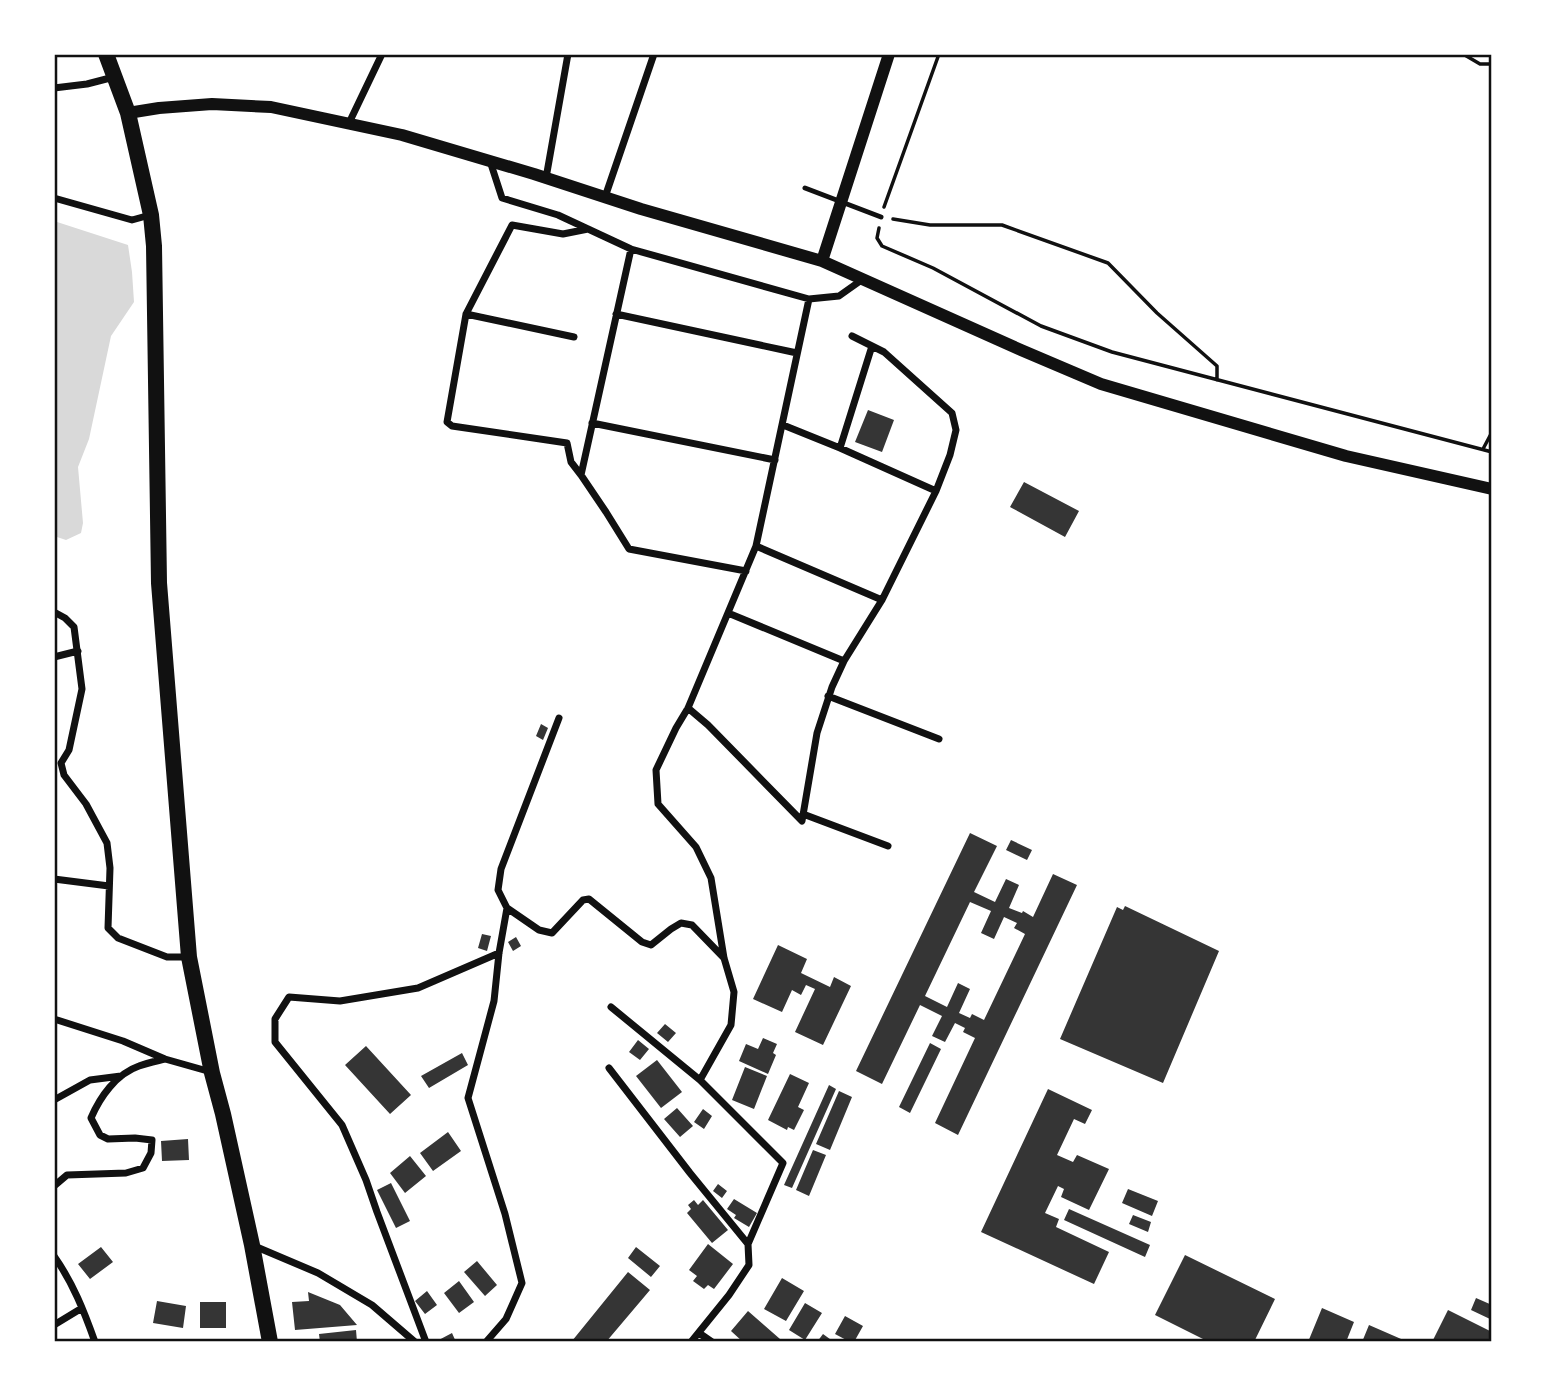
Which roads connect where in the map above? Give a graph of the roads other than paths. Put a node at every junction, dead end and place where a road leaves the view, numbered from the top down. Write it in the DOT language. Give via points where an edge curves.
graph roads {
  1 [pos="106,54"];
  2 [pos="382,54"];
  3 [pos="568,54"];
  4 [pos="654,54"];
  5 [pos="889,54"];
  6 [pos="115,77"];
  7 [pos="54,88"];
  8 [pos="128,113"];
  9 [pos="349,123"];
  10 [pos="489,160"];
  11 [pos="546,178"];
  12 [pos="805,188"];
  13 [pos="605,197"];
  14 [pos="54,198"];
  15 [pos="841,202"];
  16 [pos="151,215"];
  17 [pos="881,217"];
  18 [pos="588,229"];
  19 [pos="631,249"];
  20 [pos="822,261"];
  21 [pos="863,279"];
  22 [pos="809,299"];
  23 [pos="466,314"];
  24 [pos="617,314"];
  25 [pos="852,336"];
  26 [pos="575,337"];
  27 [pos="872,346"];
  28 [pos="797,353"];
  29 [pos="593,423"];
  30 [pos="783,425"];
  31 [pos="840,448"];
  32 [pos="775,460"];
  33 [pos="581,475"];
  34 [pos="1492,488"];
  35 [pos="936,491"];
  36 [pos="756,546"];
  37 [pos="746,571"];
  38 [pos="883,600"];
  39 [pos="54,612"];
  40 [pos="728,613"];
  41 [pos="78,651"];
  42 [pos="54,657"];
  43 [pos="844,661"];
  44 [pos="828,696"];
  45 [pos="688,708"];
  46 [pos="559,718"];
  47 [pos="939,739"];
  48 [pos="58,763"];
  49 [pos="803,814"];
  50 [pos="888,846"];
  51 [pos="54,879"];
  52 [pos="109,886"];
  53 [pos="507,908"];
  54 [pos="499,953"];
  55 [pos="190,957"];
  56 [pos="724,958"];
  57 [pos="611,1007"];
  58 [pos="54,1019"];
  59 [pos="166,1059"];
  60 [pos="609,1068"];
  61 [pos="212,1073"];
  62 [pos="121,1076"];
  63 [pos="700,1080"];
  64 [pos="54,1100"];
  65 [pos="54,1185"];
  66 [pos="748,1244"];
  67 [pos="252,1245"];
  68 [pos="54,1256"];
  69 [pos="82,1307"];
  70 [pos="54,1325"];
  71 [pos="699,1333"];
  72 [pos="95,1342"];
  73 [pos="270,1342"];
  74 [pos="415,1342"];
  75 [pos="426,1342"];
  76 [pos="486,1342"];
  77 [pos="691,1342"];
  78 [pos="712,1342"];
  1 -- 6 [label="main road"];
  2 -- 9 [label="street"];
  3 -- 11 [label="street"];
  4 -- 13 [label="street"];
  5 -- 15 [label="street"];
  6 -- 7 [label="street"];
  6 -- 8 [label="main road"];
  8 -- 9 [label="street" via="212,103 271,107"];
  8 -- 16 [label="main road"];
  9 -- 10 [label="street"];
  10 -- 11 [label="street"];
  10 -- 18 [label="street" via="502,198"];
  11 -- 13 [label="street"];
  12 -- 15 [label="lane"];
  13 -- 20 [label="street"];
  14 -- 16 [label="street" via="132,220"];
  15 -- 17 [label="lane"];
  15 -- 20 [label="street"];
  16 -- 55 [label="main road" via="159,583"];
  18 -- 19 [label="street"];
  18 -- 23 [label="street" via="563,234 512,225"];
  19 -- 22 [label="street"];
  19 -- 24 [label="street"];
  20 -- 21 [label="street"];
  21 -- 22 [label="street" via="839,296"];
  21 -- 34 [label="street" via="1101,384 1346,456"];
  22 -- 28 [label="street"];
  23 -- 26 [label="street"];
  23 -- 33 [label="street" via="447,422 567,443 571,462"];
  24 -- 28 [label="street"];
  24 -- 29 [label="street"];
  25 -- 27 [label="street"];
  27 -- 31 [label="street"];
  27 -- 35 [label="street" via="952,413 956,430"];
  28 -- 30 [label="street"];
  29 -- 32 [label="street"];
  29 -- 33 [label="street"];
  30 -- 31 [label="street"];
  30 -- 32 [label="street"];
  31 -- 35 [label="street"];
  32 -- 36 [label="street"];
  33 -- 37 [label="street" via="629,549"];
  35 -- 38 [label="street"];
  36 -- 37 [label="street"];
  36 -- 38 [label="street"];
  37 -- 40 [label="street"];
  38 -- 43 [label="street"];
  39 -- 41 [label="street" via="74,627"];
  40 -- 43 [label="street"];
  40 -- 45 [label="street"];
  41 -- 42 [label="street"];
  41 -- 48 [label="street" via="82,689 69,750"];
  43 -- 44 [label="street"];
  44 -- 47 [label="street"];
  44 -- 49 [label="street"];
  45 -- 49 [label="street" via="802,821"];
  45 -- 56 [label="street" via="656,770 658,804 696,847 711,878"];
  46 -- 53 [label="street" via="501,869 498,890"];
  48 -- 52 [label="street" via="107,843"];
  49 -- 50 [label="street"];
  51 -- 52 [label="street"];
  52 -- 55 [label="street" via="108,928 118,938 167,957"];
  53 -- 54 [label="street"];
  53 -- 56 [label="street" via="539,930 552,933 589,899 642,942 651,945 681,923 692,925"];
  54 -- 75 [label="street" via="418,988 340,1001 289,997 275,1019 275,1042 342,1125"];
  54 -- 76 [label="street" via="495,1001 468,1098 522,1283 506,1320"];
  55 -- 61 [label="main road"];
  56 -- 63 [label="street" via="734,992 731,1025"];
  57 -- 63 [label="street"];
  58 -- 59 [label="street"];
  59 -- 61 [label="street"];
  59 -- 62 [label="street"];
  60 -- 66 [label="street"];
  61 -- 67 [label="main road"];
  62 -- 64 [label="street" via="90,1080"];
  62 -- 65 [label="street" via="91,1118 100,1135 108,1139 152,1140 143,1168 67,1175"];
  63 -- 66 [label="street" via="783,1163"];
  66 -- 71 [label="street" via="749,1265"];
  67 -- 73 [label="main road"];
  67 -- 74 [label="street" via="318,1273 372,1305"];
  68 -- 69 [label="street"];
  69 -- 70 [label="street"];
  69 -- 72 [label="street"];
  71 -- 77 [label="street"];
  71 -- 78 [label="street"];
}
